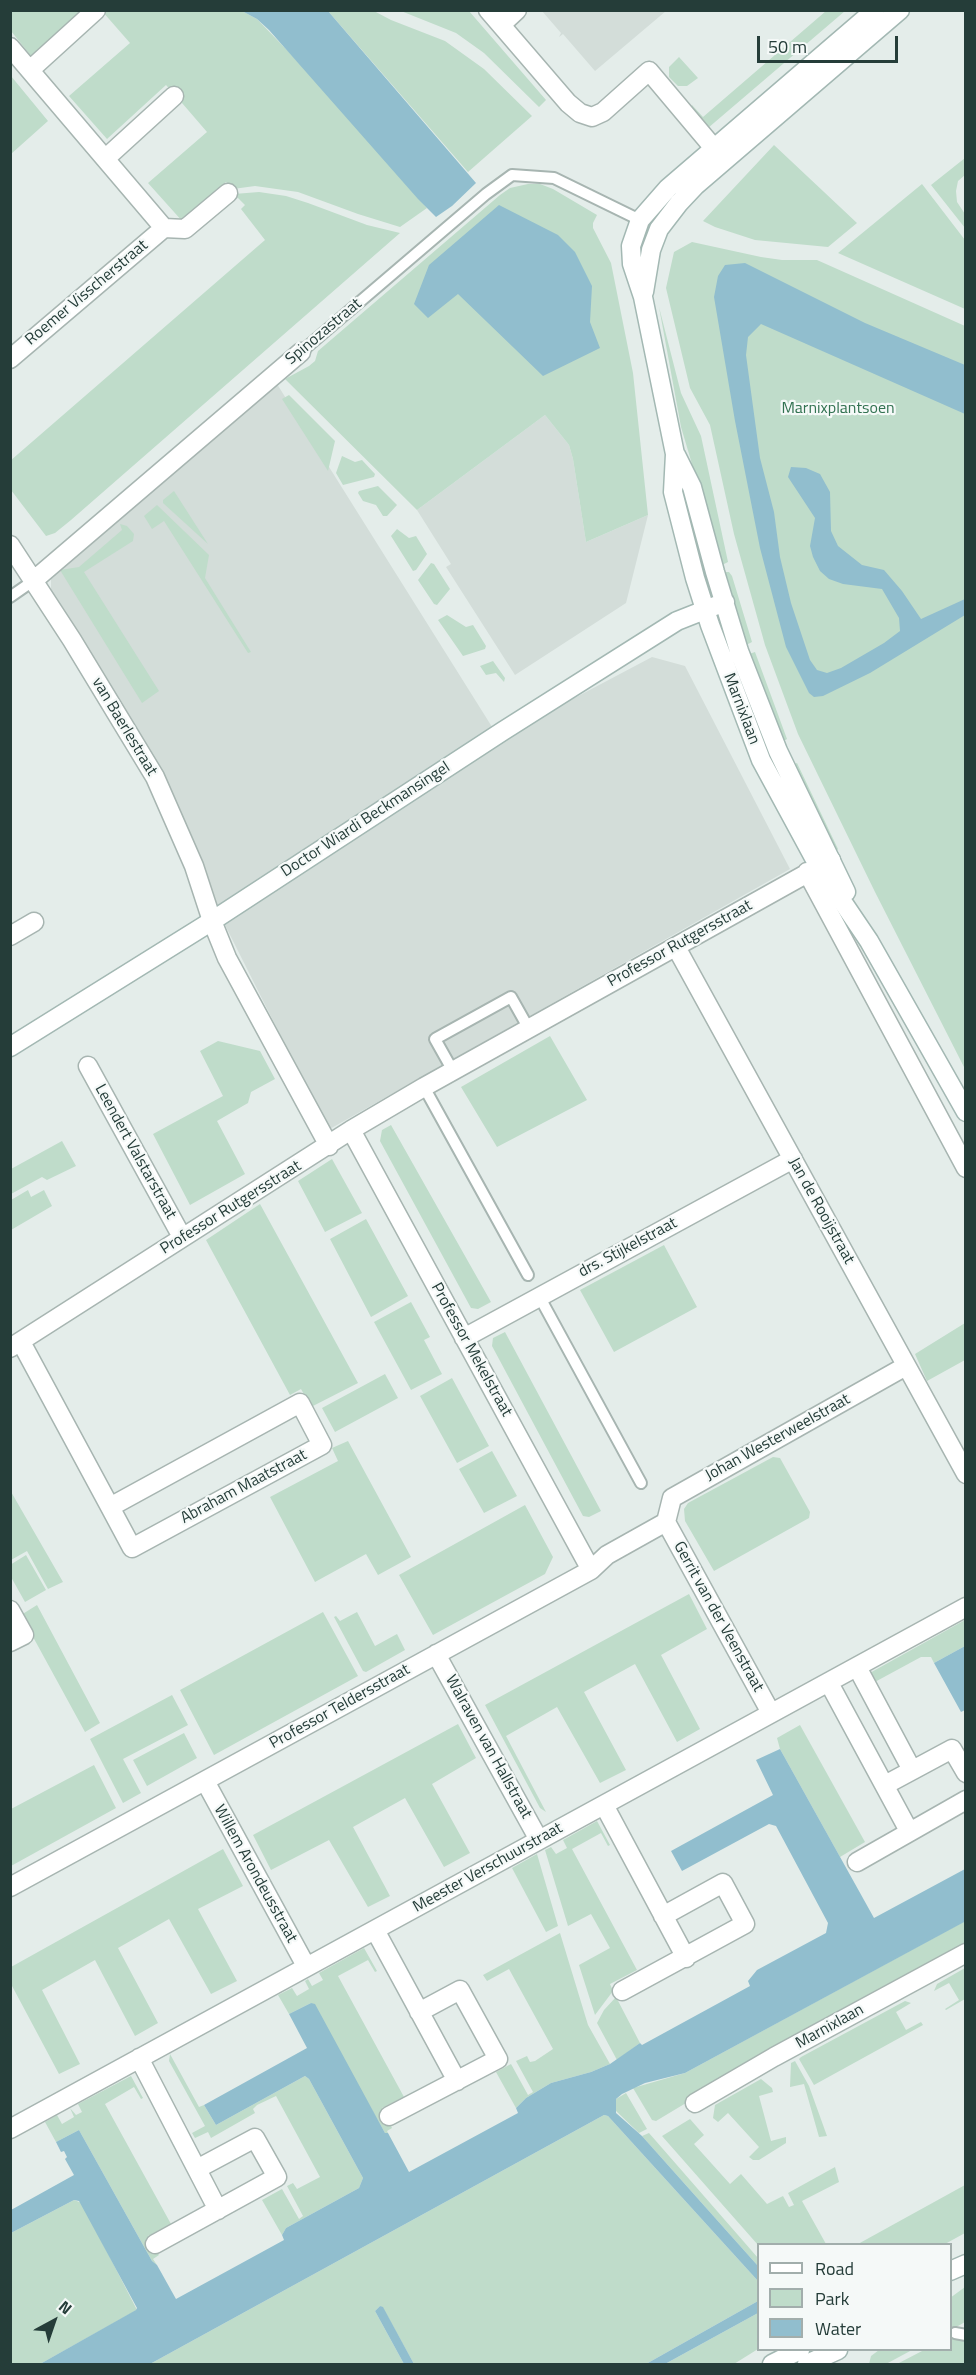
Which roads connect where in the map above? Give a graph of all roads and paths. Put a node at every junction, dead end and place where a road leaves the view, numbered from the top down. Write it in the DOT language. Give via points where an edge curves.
graph roads {
  1 [pos="96,10"];
  2 [pos="488,10"];
  3 [pos="518,10"];
  4 [pos="875,10"];
  5 [pos="900,10"];
  6 [pos="501,25"];
  7 [pos="10,47"];
  8 [pos="30,70"];
  9 [pos="174,96"];
  10 [pos="720,155"];
  11 [pos="106,158"];
  12 [pos="228,193"];
  13 [pos="640,220"];
  14 [pos="164,228"];
  15 [pos="659,229"];
  16 [pos="643,297"];
  17 [pos="301,352"];
  18 [pos="10,359"];
  19 [pos="675,454"];
  20 [pos="10,545"];
  21 [pos="33,581"];
  22 [pos="10,597"];
  23 [pos="725,602"];
  24 [pos="706,609"];
  25 [pos="819,866"];
  26 [pos="212,921"];
  27 [pos="34,922"];
  28 [pos="10,936"];
  29 [pos="676,947"];
  30 [pos="529,1029"];
  31 [pos="10,1047"];
  32 [pos="88,1066"];
  33 [pos="453,1071"];
  34 [pos="424,1087"];
  35 [pos="966,1112"];
  36 [pos="351,1130"];
  37 [pos="329,1146"];
  38 [pos="793,1159"];
  39 [pos="966,1168"];
  40 [pos="182,1237"];
  41 [pos="528,1275"];
  42 [pos="539,1296"];
  43 [pos="464,1338"];
  44 [pos="16,1345"];
  45 [pos="906,1366"];
  46 [pos="966,1474"];
  47 [pos="641,1483"];
  48 [pos="110,1507"];
  49 [pos="666,1522"];
  50 [pos="591,1570"];
  51 [pos="966,1607"];
  52 [pos="10,1610"];
  53 [pos="10,1642"];
  54 [pos="436,1654"];
  55 [pos="857,1667"];
  56 [pos="829,1683"];
  57 [pos="771,1713"];
  58 [pos="912,1770"];
  59 [pos="966,1773"];
  60 [pos="205,1781"];
  61 [pos="885,1785"];
  62 [pos="966,1800"];
  63 [pos="604,1805"];
  64 [pos="909,1831"];
  65 [pos="539,1840"];
  66 [pos="856,1862"];
  67 [pos="10,1887"];
  68 [pos="663,1916"];
  69 [pos="375,1930"];
  70 [pos="966,1953"];
  71 [pos="686,1958"];
  72 [pos="306,1966"];
  73 [pos="621,1991"];
  74 [pos="419,2012"];
  75 [pos="139,2058"];
  76 [pos="457,2081"];
  77 [pos="695,2103"];
  78 [pos="389,2116"];
  79 [pos="10,2129"];
  80 [pos="197,2169"];
  81 [pos="218,2210"];
  82 [pos="154,2244"];
  83 [pos="796,2351"];
  84 [pos="834,2351"];
  85 [pos="772,2364"];
  86 [pos="807,2364"];
  1 -- 8 [label="street"];
  2 -- 6 [label="street"];
  3 -- 6 [label="street"];
  4 -- 10 [label="street"];
  5 -- 10 [label="street"];
  6 -- 10 [label="street" via="568,103 592,117 603,112 649,71"];
  7 -- 8 [label="street, Roemer Visscherstraat"];
  8 -- 11 [label="street, Roemer Visscherstraat"];
  9 -- 11 [label="street"];
  10 -- 13 [label="street" via="668,188"];
  10 -- 15 [label="street"];
  11 -- 14 [label="street, Roemer Visscherstraat"];
  12 -- 14 [label="street, Roemer Visscherstraat" via="185,229"];
  13 -- 15 [label="street"];
  13 -- 16 [label="street, Marnixlaan" via="634,232 632,264"];
  13 -- 17 [label="lane, Spinozastraat" via="554,178 512,175"];
  14 -- 18 [label="street, Roemer Visscherstraat"];
  15 -- 16 [label="street, Marnixlaan"];
  16 -- 19 [label="street, Marnixlaan"];
  17 -- 21 [label="street, Spinozastraat"];
  19 -- 23 [label="street, Marnixlaan" via="692,487"];
  19 -- 24 [label="street, Marnixlaan" via="673,492"];
  20 -- 21 [label="street, van Baerlestraat"];
  21 -- 22 [label="lane"];
  21 -- 26 [label="street, van Baerlestraat" via="155,777 194,866"];
  23 -- 24 [label="street, Doctor Wiardi Beckmansingel"];
  23 -- 25 [label="street, Marnixlaan" via="739,651"];
  24 -- 25 [label="street, Marnixlaan" via="761,760"];
  24 -- 26 [label="street, Doctor Wiardi Beckmansingel" via="650,637"];
  25 -- 29 [label="street, Professor Rutgersstraat"];
  25 -- 35 [label="street, Marnixlaan" via="869,941"];
  25 -- 39 [label="street, Marnixlaan"];
  26 -- 31 [label="street, Doctor Wiardi Beckmansingel"];
  26 -- 37 [label="street" via="227,958"];
  27 -- 28 [label="street"];
  29 -- 30 [label="street, Professor Rutgersstraat"];
  29 -- 38 [label="street, Jan de Rooijstraat"];
  30 -- 33 [label="street, Professor Rutgersstraat"];
  30 -- 33 [label="lane" via="511,997 492,1007 435,1039"];
  32 -- 40 [label="street, Leendert Valstarstraat"];
  33 -- 34 [label="street, Professor Rutgersstraat"];
  34 -- 36 [label="street, Professor Rutgersstraat"];
  34 -- 41 [label="lane"];
  36 -- 37 [label="street, Professor Rutgersstraat"];
  36 -- 43 [label="street, Professor Mekelstraat"];
  37 -- 40 [label="street, Professor Rutgersstraat"];
  38 -- 42 [label="street, drs. Stijkelstraat"];
  38 -- 45 [label="street, Jan de Rooijstraat"];
  40 -- 44 [label="street, Professor Rutgersstraat"];
  42 -- 43 [label="street, drs. Stijkelstraat"];
  42 -- 47 [label="lane"];
  43 -- 50 [label="street, Professor Mekelstraat"];
  44 -- 48 [label="street, Abraham Maatstraat"];
  45 -- 46 [label="street, Jan de Rooijstraat"];
  45 -- 49 [label="street, Johan Westerweelstraat" via="672,1498"];
  48 -- 48 [label="street, Abraham Maatstraat" via="132,1548 322,1444 300,1403"];
  49 -- 50 [label="street, Professor Teldersstraat" via="607,1555"];
  49 -- 57 [label="street, Gerrit van der Veenstraat"];
  50 -- 54 [label="street, Professor Teldersstraat"];
  51 -- 55 [label="street, Meester Verschuurstraat"];
  52 -- 53 [label="street" via="24,1635"];
  54 -- 60 [label="street, Professor Teldersstraat"];
  54 -- 65 [label="street, Walraven van Hallstraat"];
  55 -- 56 [label="street, Meester Verschuurstraat"];
  55 -- 58 [label="street"];
  56 -- 57 [label="street, Meester Verschuurstraat"];
  56 -- 61 [label="street"];
  57 -- 63 [label="street, Meester Verschuurstraat"];
  58 -- 59 [label="street" via="952,1749"];
  58 -- 61 [label="street"];
  60 -- 67 [label="street, Professor Teldersstraat"];
  60 -- 72 [label="street, Willem Arondeusstraat"];
  61 -- 64 [label="street"];
  62 -- 64 [label="street"];
  63 -- 65 [label="street, Meester Verschuurstraat"];
  63 -- 68 [label="street"];
  64 -- 66 [label="street"];
  65 -- 69 [label="street, Meester Verschuurstraat"];
  68 -- 71 [label="street"];
  68 -- 71 [label="street" via="723,1883 745,1924"];
  69 -- 72 [label="street, Meester Verschuurstraat"];
  69 -- 74 [label="street"];
  70 -- 77 [label="street, Marnixlaan"];
  71 -- 73 [label="street"];
  72 -- 75 [label="street, Meester Verschuurstraat"];
  74 -- 76 [label="street"];
  74 -- 76 [label="street" via="460,1990 498,2058"];
  75 -- 79 [label="street, Meester Verschuurstraat"];
  75 -- 80 [label="street"];
  76 -- 78 [label="street"];
  80 -- 81 [label="street"];
  80 -- 81 [label="street" via="255,2138 277,2177"];
  81 -- 82 [label="street"];
  83 -- 85 [label="street"];
  84 -- 86 [label="street"];
}
